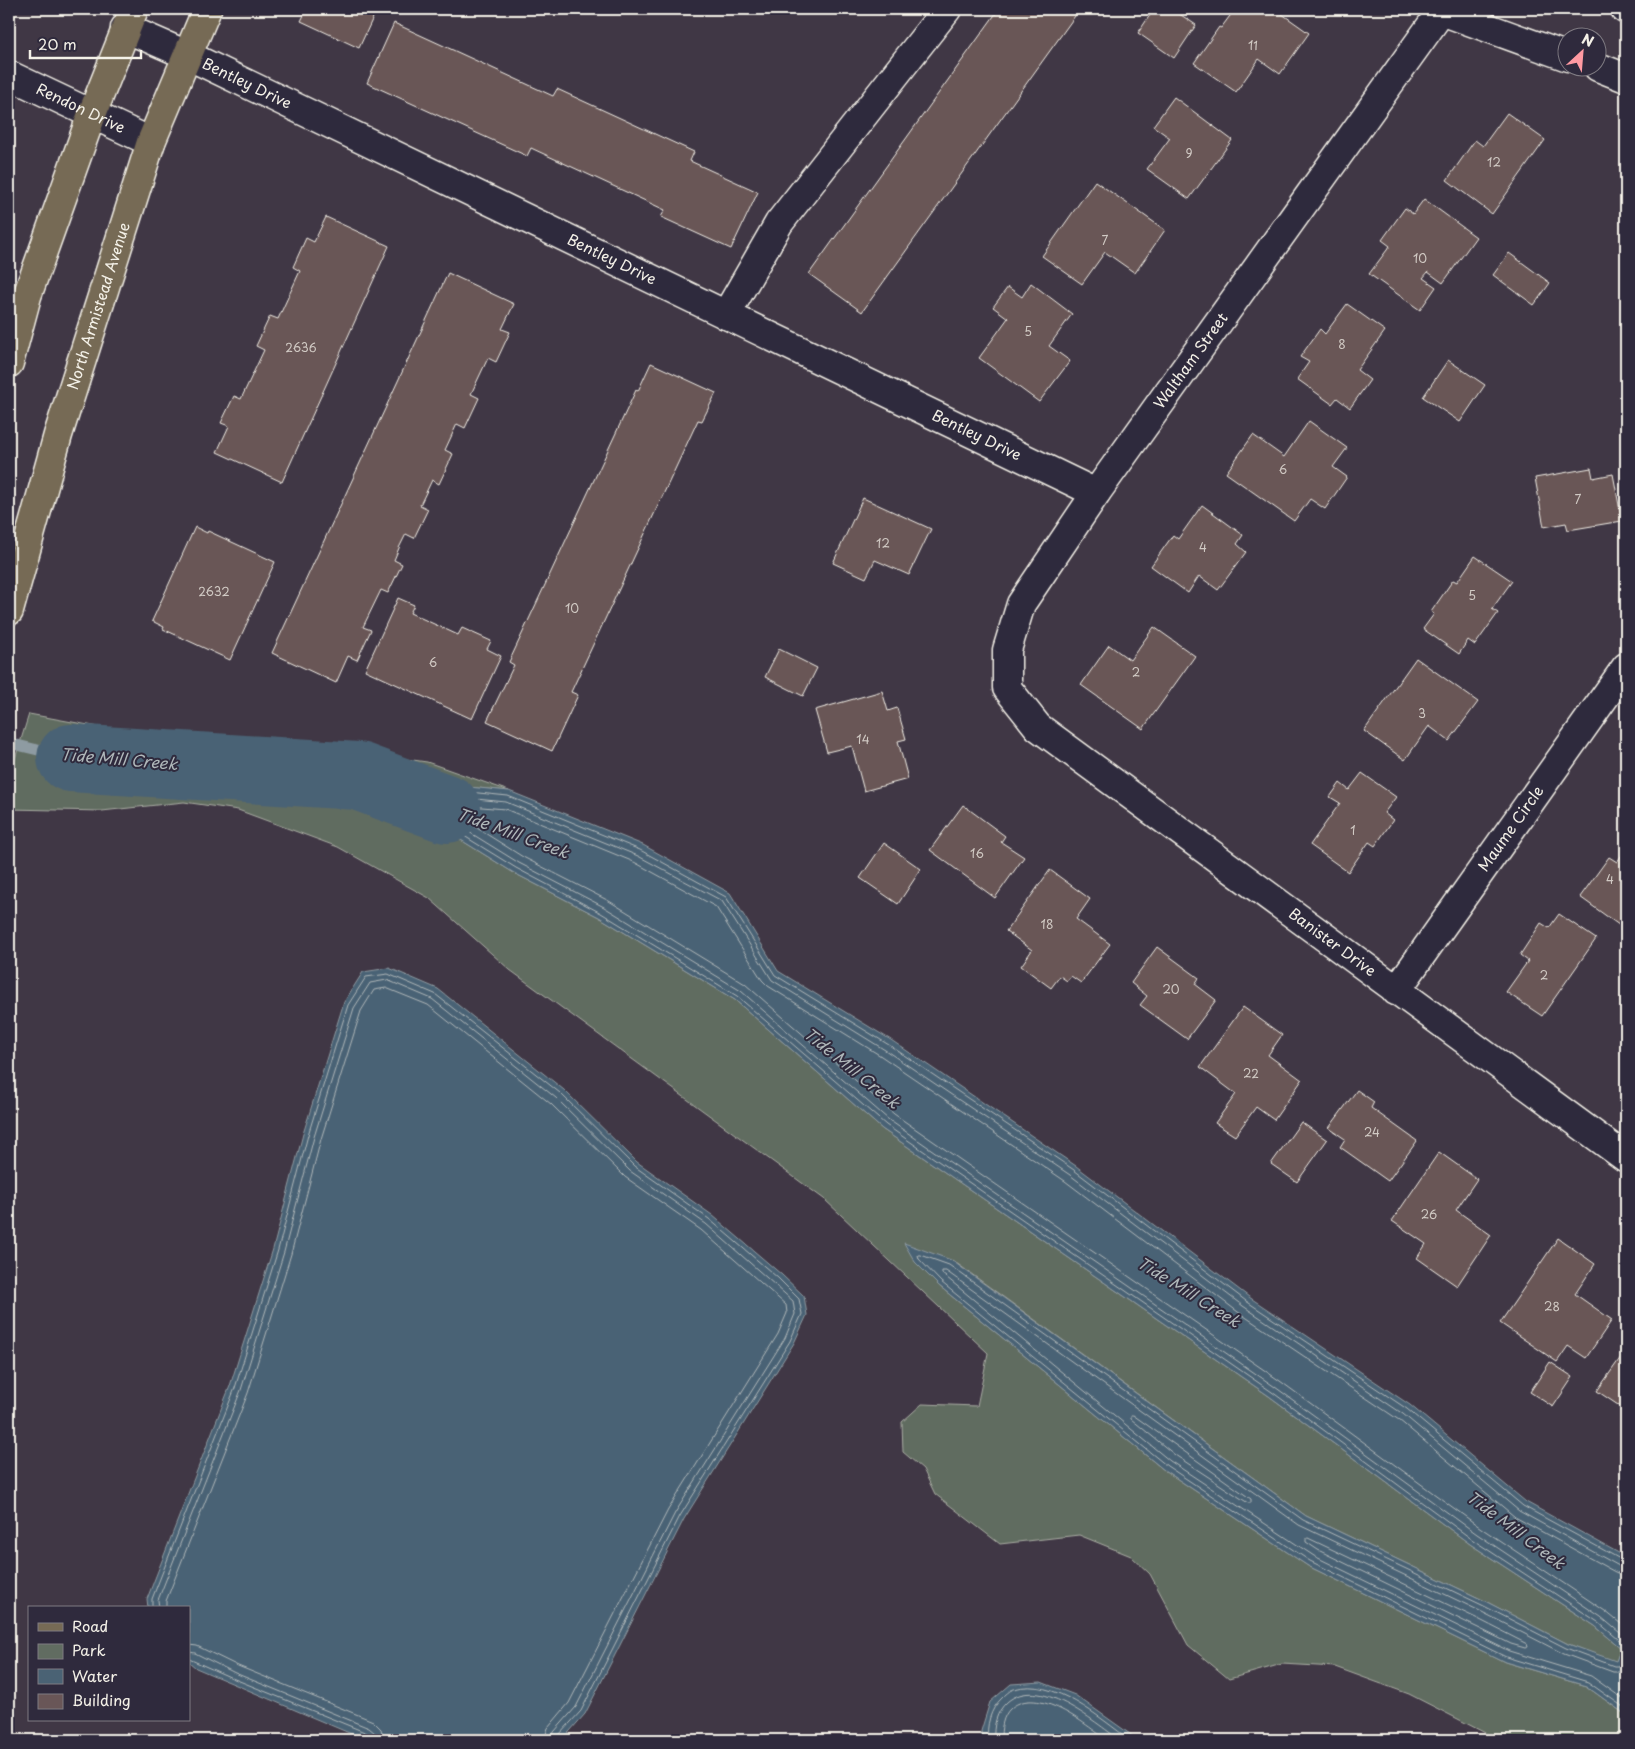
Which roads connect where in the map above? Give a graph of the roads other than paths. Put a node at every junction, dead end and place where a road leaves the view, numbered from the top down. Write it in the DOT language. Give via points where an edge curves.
graph roads {
  1 [pos="207,9"];
  2 [pos="947,9"];
  3 [pos="1440,10"];
  4 [pos="130,18"];
  5 [pos="1558,52"];
  6 [pos="187,55"];
  7 [pos="1608,71"];
  8 [pos="9,75"];
  9 [pos="1626,78"];
  10 [pos="92,114"];
  11 [pos="151,142"];
  12 [pos="726,315"];
  13 [pos="9,363"];
  14 [pos="1096,494"];
  15 [pos="9,612"];
  16 [pos="1626,667"];
  17 [pos="1038,727"];
  18 [pos="1396,991"];
  19 [pos="1626,1158"];
  1 -- 6 [label="main road, North Armistead Avenue"];
  2 -- 12 [label="street" via="779,223"];
  3 -- 5 [label="street"];
  3 -- 14 [label="street, Waltham Street"];
  4 -- 6 [label="street, Bentley Drive"];
  4 -- 10 [label="main road"];
  6 -- 11 [label="main road, North Armistead Avenue"];
  6 -- 12 [label="street, Bentley Drive"];
  7 -- 9 [label="street"];
  8 -- 10 [label="street, Rendon Drive"];
  10 -- 11 [label="street, Rendon Drive"];
  10 -- 13 [label="main road" via="27,296"];
  11 -- 15 [label="main road, North Armistead Avenue" via="58,435"];
  12 -- 14 [label="street, Bentley Drive"];
  14 -- 17 [label="street, Waltham Street" via="1021,604 1007,650 1006,688"];
  16 -- 18 [label="street, Maume Circle"];
  17 -- 18 [label="street, Banister Drive"];
  18 -- 19 [label="street, Banister Drive"];
}
